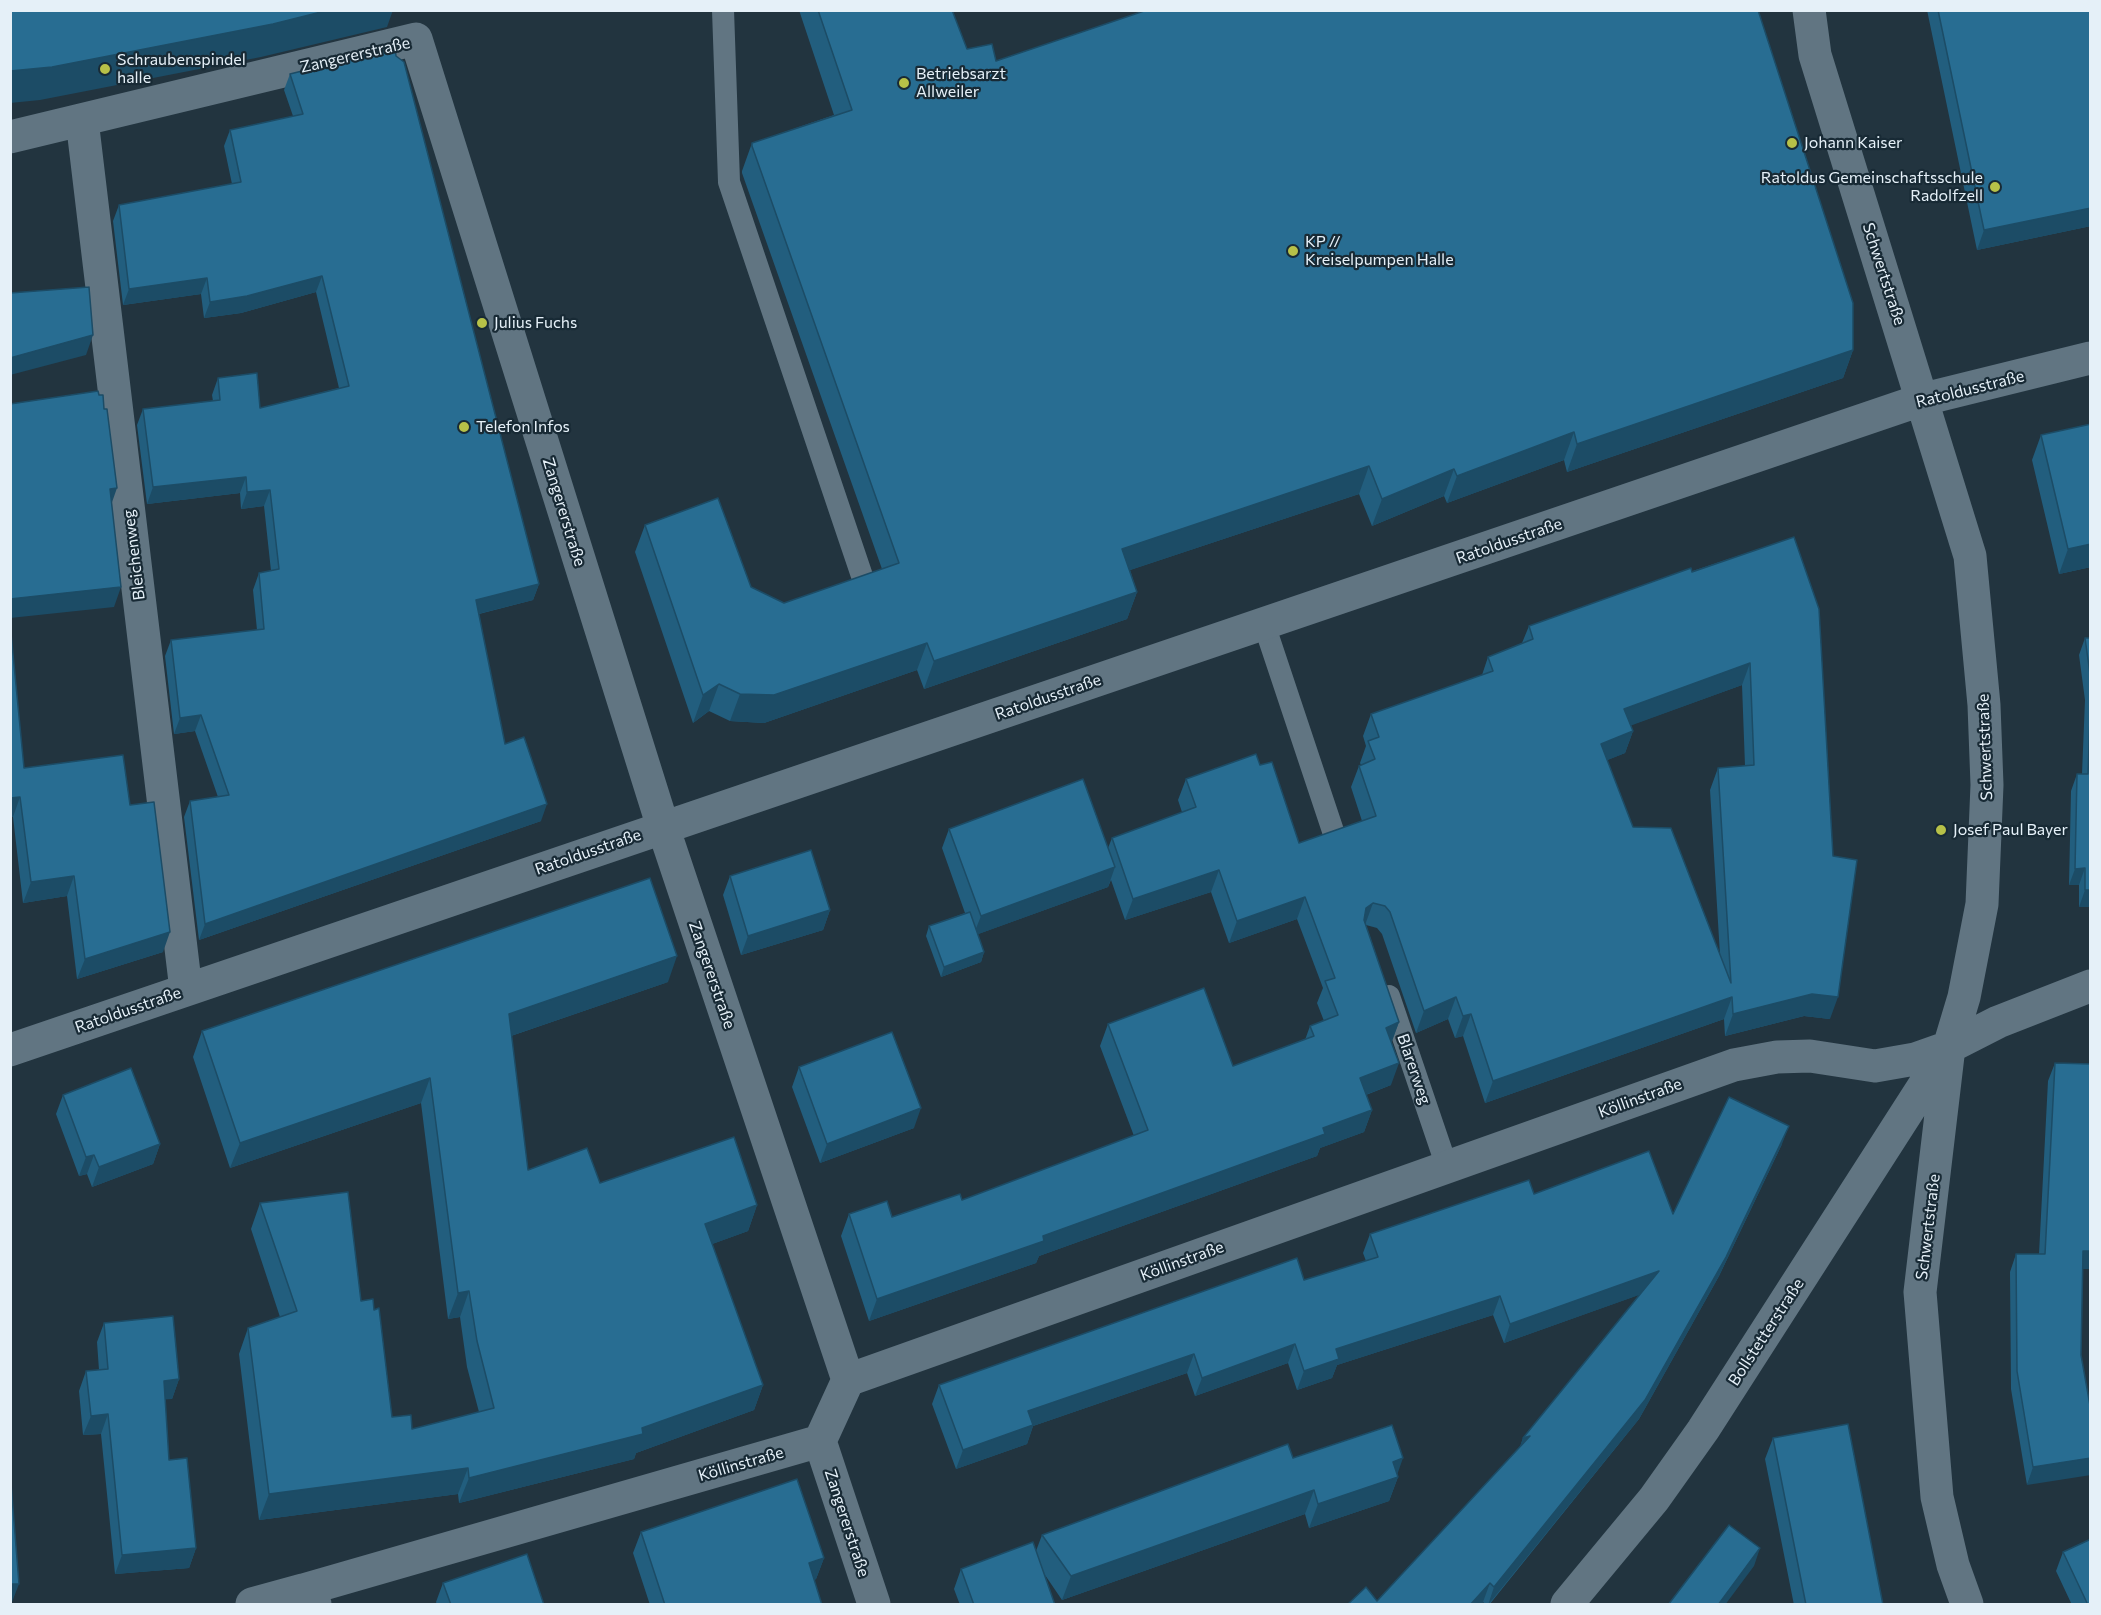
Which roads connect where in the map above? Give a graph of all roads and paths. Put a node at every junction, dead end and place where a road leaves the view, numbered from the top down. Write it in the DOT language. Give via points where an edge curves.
graph roads {
  1 [pos="723,10"];
  2 [pos="1809,10"];
  3 [pos="82,120"];
  4 [pos="10,136"];
  5 [pos="2091,358"];
  6 [pos="1924,399"];
  7 [pos="862,576"];
  8 [pos="1263,624"];
  9 [pos="663,827"];
  10 [pos="1333,831"];
  11 [pos="1380,970"];
  12 [pos="2091,986"];
  13 [pos="186,990"];
  14 [pos="1949,1047"];
  15 [pos="10,1050"];
  16 [pos="1447,1167"];
  17 [pos="848,1380"];
  18 [pos="820,1441"];
  19 [pos="309,1597"];
  20 [pos="252,1605"];
  21 [pos="874,1605"];
  22 [pos="1567,1605"];
  23 [pos="1967,1605"];
  1 -- 7 [label="lane" via="729,182"];
  2 -- 6 [label="street, Schwertstraße" via="1815,55"];
  3 -- 4 [label="street, Zangererstraße"];
  3 -- 9 [label="street, Zangererstraße" via="416,39"];
  3 -- 13 [label="street, Bleichenweg"];
  5 -- 6 [label="street, Ratoldusstraße"];
  6 -- 8 [label="street, Ratoldusstraße"];
  6 -- 14 [label="street, Schwertstraße" via="1970,556 1985,717 1987,803 1982,904 1964,998"];
  8 -- 9 [label="street, Ratoldusstraße"];
  8 -- 10 [label="lane"];
  9 -- 13 [label="street, Ratoldusstraße"];
  9 -- 17 [label="street, Zangererstraße"];
  11 -- 16 [label="lane, Blarerweg"];
  12 -- 14 [label="street, Köllinstraße" via="1998,1022"];
  13 -- 15 [label="street, Ratoldusstraße"];
  14 -- 16 [label="street, Köllinstraße" via="1915,1059 1875,1066 1810,1056 1734,1065"];
  14 -- 22 [label="street, Bollstetterstraße" via="1703,1430 1654,1499"];
  14 -- 23 [label="street, Schwertstraße" via="1920,1292 1937,1497"];
  16 -- 17 [label="street, Köllinstraße"];
  17 -- 18 [label="street"];
  18 -- 19 [label="street, Köllinstraße"];
  18 -- 21 [label="street, Zangererstraße"];
  19 -- 20 [label="street, Köllinstraße"];
}
